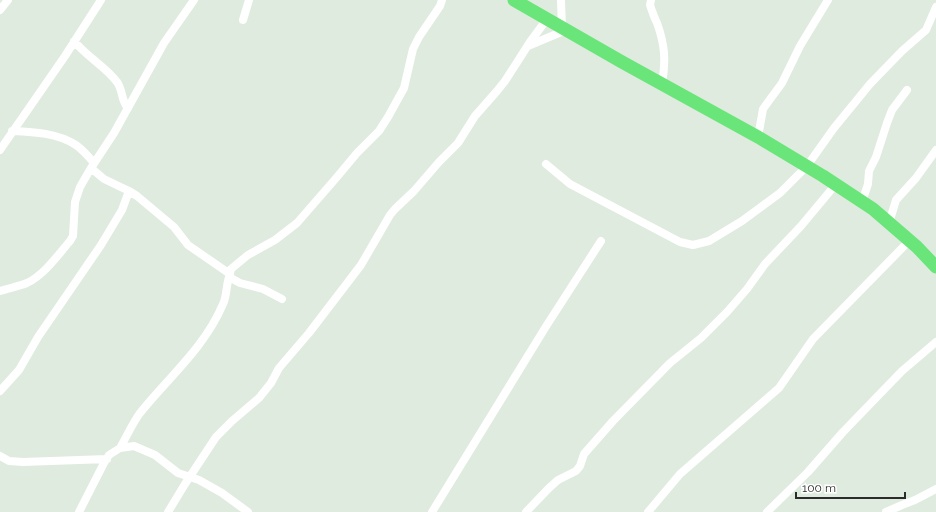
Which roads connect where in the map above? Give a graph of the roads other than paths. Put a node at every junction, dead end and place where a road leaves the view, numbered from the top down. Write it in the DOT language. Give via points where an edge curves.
graph roads {
  1 [pos="8,0"];
  2 [pos="101,0"];
  3 [pos="194,0"];
  4 [pos="249,0"];
  5 [pos="442,0"];
  6 [pos="514,0"];
  7 [pos="561,0"];
  8 [pos="651,0"];
  9 [pos="828,0"];
  10 [pos="936,7"];
  11 [pos="0,10"];
  12 [pos="547,19"];
  13 [pos="242,20"];
  14 [pos="564,29"];
  15 [pos="74,41"];
  16 [pos="527,47"];
  17 [pos="662,84"];
  18 [pos="907,90"];
  19 [pos="128,108"];
  20 [pos="21,119"];
  21 [pos="12,131"];
  22 [pos="31,132"];
  23 [pos="758,136"];
  24 [pos="0,150"];
  25 [pos="936,150"];
  26 [pos="546,164"];
  27 [pos="93,166"];
  28 [pos="807,166"];
  29 [pos="836,184"];
  30 [pos="129,190"];
  31 [pos="862,202"];
  32 [pos="889,223"];
  33 [pos="601,241"];
  34 [pos="909,241"];
  35 [pos="936,267"];
  36 [pos="230,276"];
  37 [pos="0,292"];
  38 [pos="282,299"];
  39 [pos="936,342"];
  40 [pos="0,391"];
  41 [pos="120,448"];
  42 [pos="0,456"];
  43 [pos="107,458"];
  44 [pos="190,477"];
  45 [pos="936,489"];
  46 [pos="79,512"];
  47 [pos="168,512"];
  48 [pos="248,512"];
  49 [pos="432,512"];
  50 [pos="526,512"];
  51 [pos="648,512"];
  52 [pos="767,512"];
  53 [pos="886,512"];
  1 -- 11 [label="street"];
  2 -- 15 [label="street"];
  3 -- 19 [label="street" via="164,43"];
  4 -- 13 [label="street"];
  5 -- 36 [label="street" via="413,49 404,88 379,131 297,223 271,243 248,255 231,269"];
  6 -- 12 [label="main road"];
  7 -- 14 [label="street"];
  8 -- 17 [label="street" via="650,5 665,52"];
  9 -- 23 [label="street" via="800,46 782,83 763,109"];
  10 -- 28 [label="street" via="926,30 870,84"];
  12 -- 14 [label="main road"];
  12 -- 16 [label="street"];
  14 -- 16 [label="street"];
  14 -- 17 [label="main road"];
  15 -- 19 [label="street" via="116,81"];
  15 -- 20 [label="street"];
  16 -- 44 [label="street" via="458,143 414,192 395,209 361,265 279,368 267,388 216,437"];
  17 -- 23 [label="main road"];
  18 -- 31 [label="street" via="886,123 869,171"];
  19 -- 27 [label="street"];
  20 -- 21 [label="street"];
  20 -- 22 [label="street"];
  21 -- 22 [label="street"];
  21 -- 24 [label="street"];
  22 -- 27 [label="street" via="56,136 76,145"];
  23 -- 28 [label="main road"];
  25 -- 32 [label="street" via="896,200"];
  26 -- 28 [label="street" via="570,184 586,193 680,242 694,245 709,241 757,210"];
  27 -- 30 [label="street" via="104,179"];
  27 -- 37 [label="street" via="75,202 73,236 70,241 36,277 26,284"];
  28 -- 29 [label="main road"];
  29 -- 31 [label="main road"];
  29 -- 50 [label="street" via="765,264 727,312 701,338 670,363 613,421 584,454 576,471 558,480"];
  30 -- 36 [label="street" via="174,227 188,245"];
  30 -- 40 [label="street" via="122,210 101,245 38,337 19,370"];
  31 -- 32 [label="main road"];
  32 -- 34 [label="main road"];
  33 -- 49 [label="street"];
  34 -- 35 [label="main road"];
  34 -- 51 [label="street" via="813,339 779,388 680,474"];
  36 -- 38 [label="street" via="240,283 264,289"];
  36 -- 41 [label="street" via="226,284 225,301 216,318 190,357 140,414"];
  39 -- 52 [label="street" via="902,371"];
  41 -- 43 [label="street"];
  41 -- 44 [label="street" via="134,446 148,451 178,472"];
  42 -- 43 [label="street" via="10,461 23,462"];
  43 -- 46 [label="street"];
  44 -- 47 [label="street"];
  44 -- 48 [label="street" via="222,493"];
  45 -- 53 [label="street"];
}
